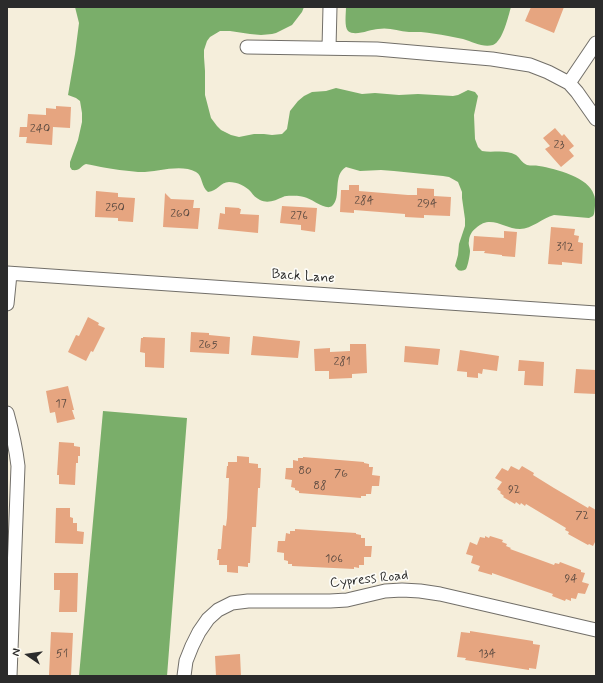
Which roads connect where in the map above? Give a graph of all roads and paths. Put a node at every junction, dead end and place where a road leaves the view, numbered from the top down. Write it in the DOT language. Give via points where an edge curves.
graph roads {
  1 [pos="330,7"];
  2 [pos="596,43"];
  3 [pos="247,47"];
  4 [pos="329,48"];
  5 [pos="569,83"];
  6 [pos="596,119"];
  7 [pos="9,274"];
  8 [pos="7,304"];
  9 [pos="596,313"];
  10 [pos="7,413"];
  11 [pos="12,451"];
  12 [pos="596,630"];
  13 [pos="10,676"];
  14 [pos="184,676"];
  1 -- 4 [label="street"];
  2 -- 5 [label="street"];
  3 -- 4 [label="street"];
  4 -- 5 [label="street" via="393,50 492,59 530,65"];
  5 -- 6 [label="street"];
  7 -- 8 [label="street"];
  7 -- 9 [label="street, Back Lane"];
  10 -- 11 [label="street" via="12,431"];
  11 -- 13 [label="street" via="18,466 18,488"];
  12 -- 14 [label="street, Cypress Road" via="420,591 385,591 330,601 248,601 232,603 208,619 192,646"];
}
